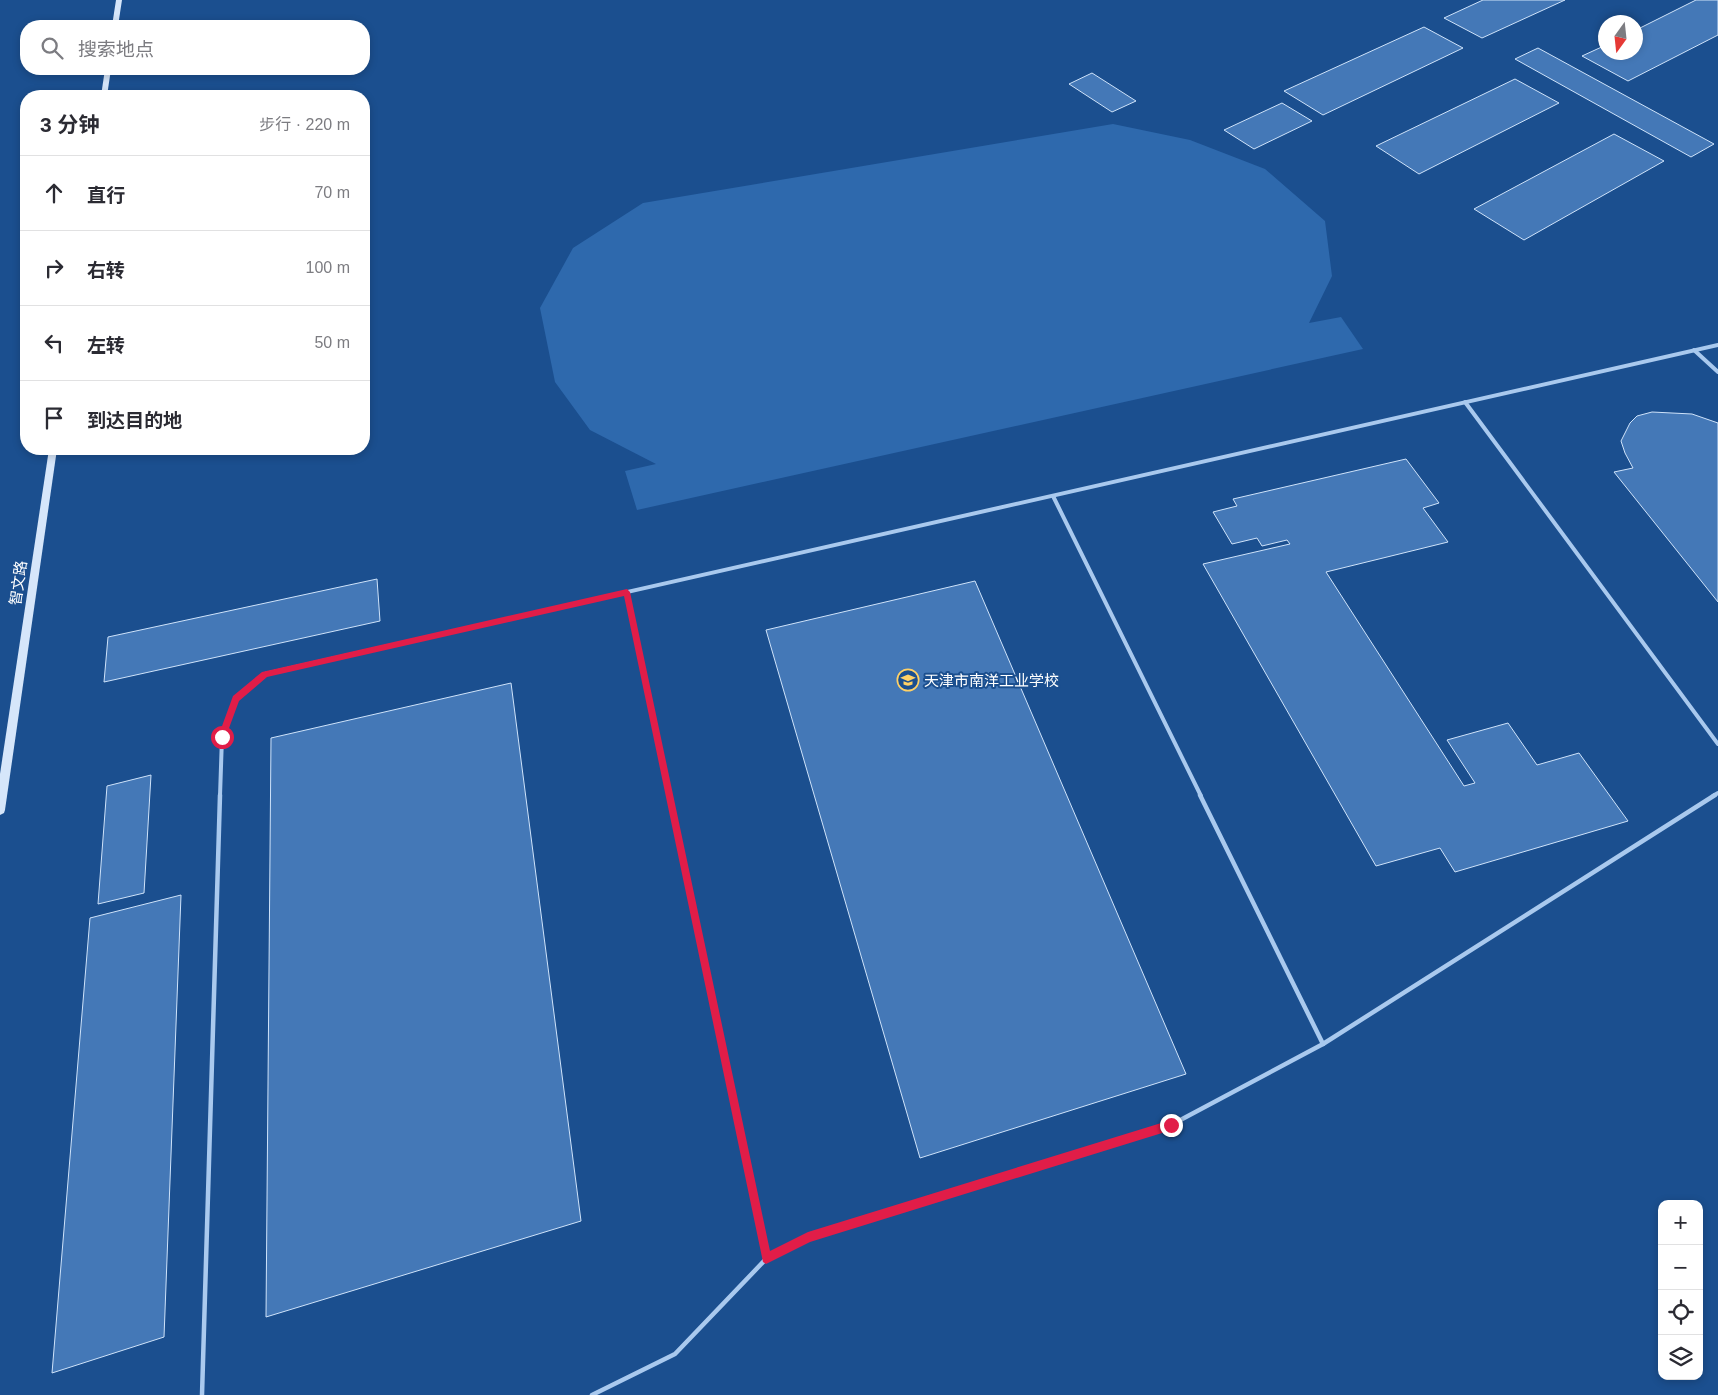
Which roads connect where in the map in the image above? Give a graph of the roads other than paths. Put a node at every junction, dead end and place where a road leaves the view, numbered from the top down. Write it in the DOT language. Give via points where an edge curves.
graph roads {
  1 [pos="118,0"];
  2 [pos="116,20"];
  3 [pos="107,75"];
  4 [pos="105,90"];
  5 [pos="1718,345"];
  6 [pos="1693,350"];
  7 [pos="1718,372"];
  8 [pos="1465,402"];
  9 [pos="52,455"];
  10 [pos="1052,496"];
  11 [pos="627,592"];
  12 [pos="1718,744"];
  13 [pos="1718,793"];
  14 [pos="0,810"];
  15 [pos="1323,1044"];
  16 [pos="766,1259"];
  17 [pos="202,1395"];
  18 [pos="592,1395"];
  1 -- 2 [label="street"];
  3 -- 4 [label="street"];
  5 -- 6 [label="lane"];
  6 -- 7 [label="lane"];
  6 -- 8 [label="lane"];
  8 -- 10 [label="lane"];
  8 -- 12 [label="lane"];
  9 -- 14 [label="street, 智文路"];
  10 -- 11 [label="lane"];
  10 -- 15 [label="lane"];
  11 -- 16 [label="lane"];
  11 -- 17 [label="lane" via="265,674 236,698 222,737"];
  13 -- 15 [label="lane"];
  15 -- 16 [label="lane" via="1171,1125 808,1237"];
  16 -- 18 [label="lane" via="675,1354"];
}
